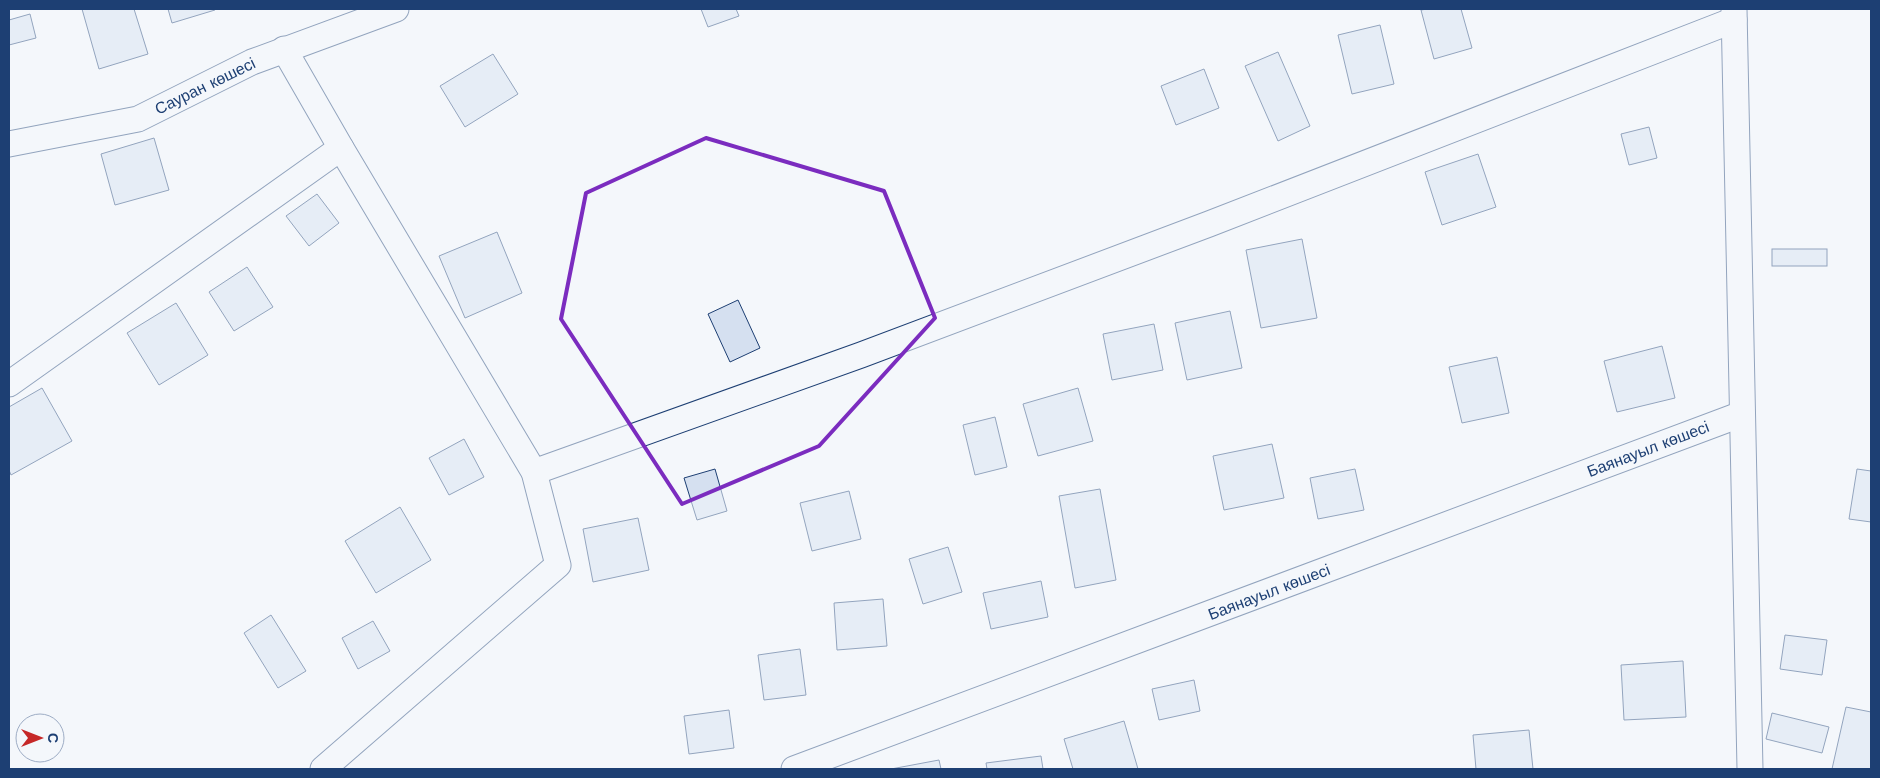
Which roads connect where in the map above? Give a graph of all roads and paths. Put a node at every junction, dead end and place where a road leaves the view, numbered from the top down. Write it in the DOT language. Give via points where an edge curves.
graph roads {
  1 [pos="396,9"];
  2 [pos="1734,14"];
  3 [pos="284,49"];
  4 [pos="9,144"];
  5 [pos="341,148"];
  6 [pos="9,384"];
  7 [pos="1742,414"];
  8 [pos="534,472"];
  9 [pos="323,769"];
  10 [pos="794,769"];
  11 [pos="1750,769"];
  1 -- 3 [label="street, Сауран көшесі"];
  2 -- 7 [label="street"];
  2 -- 8 [label="street" via="1209,224 870,352"];
  3 -- 4 [label="street, Сауран көшесі" via="138,119"];
  3 -- 5 [label="street"];
  5 -- 6 [label="street"];
  5 -- 8 [label="street"];
  7 -- 10 [label="street, Баянауыл көшесі"];
  7 -- 11 [label="street"];
  8 -- 9 [label="street" via="558,565"];
}
